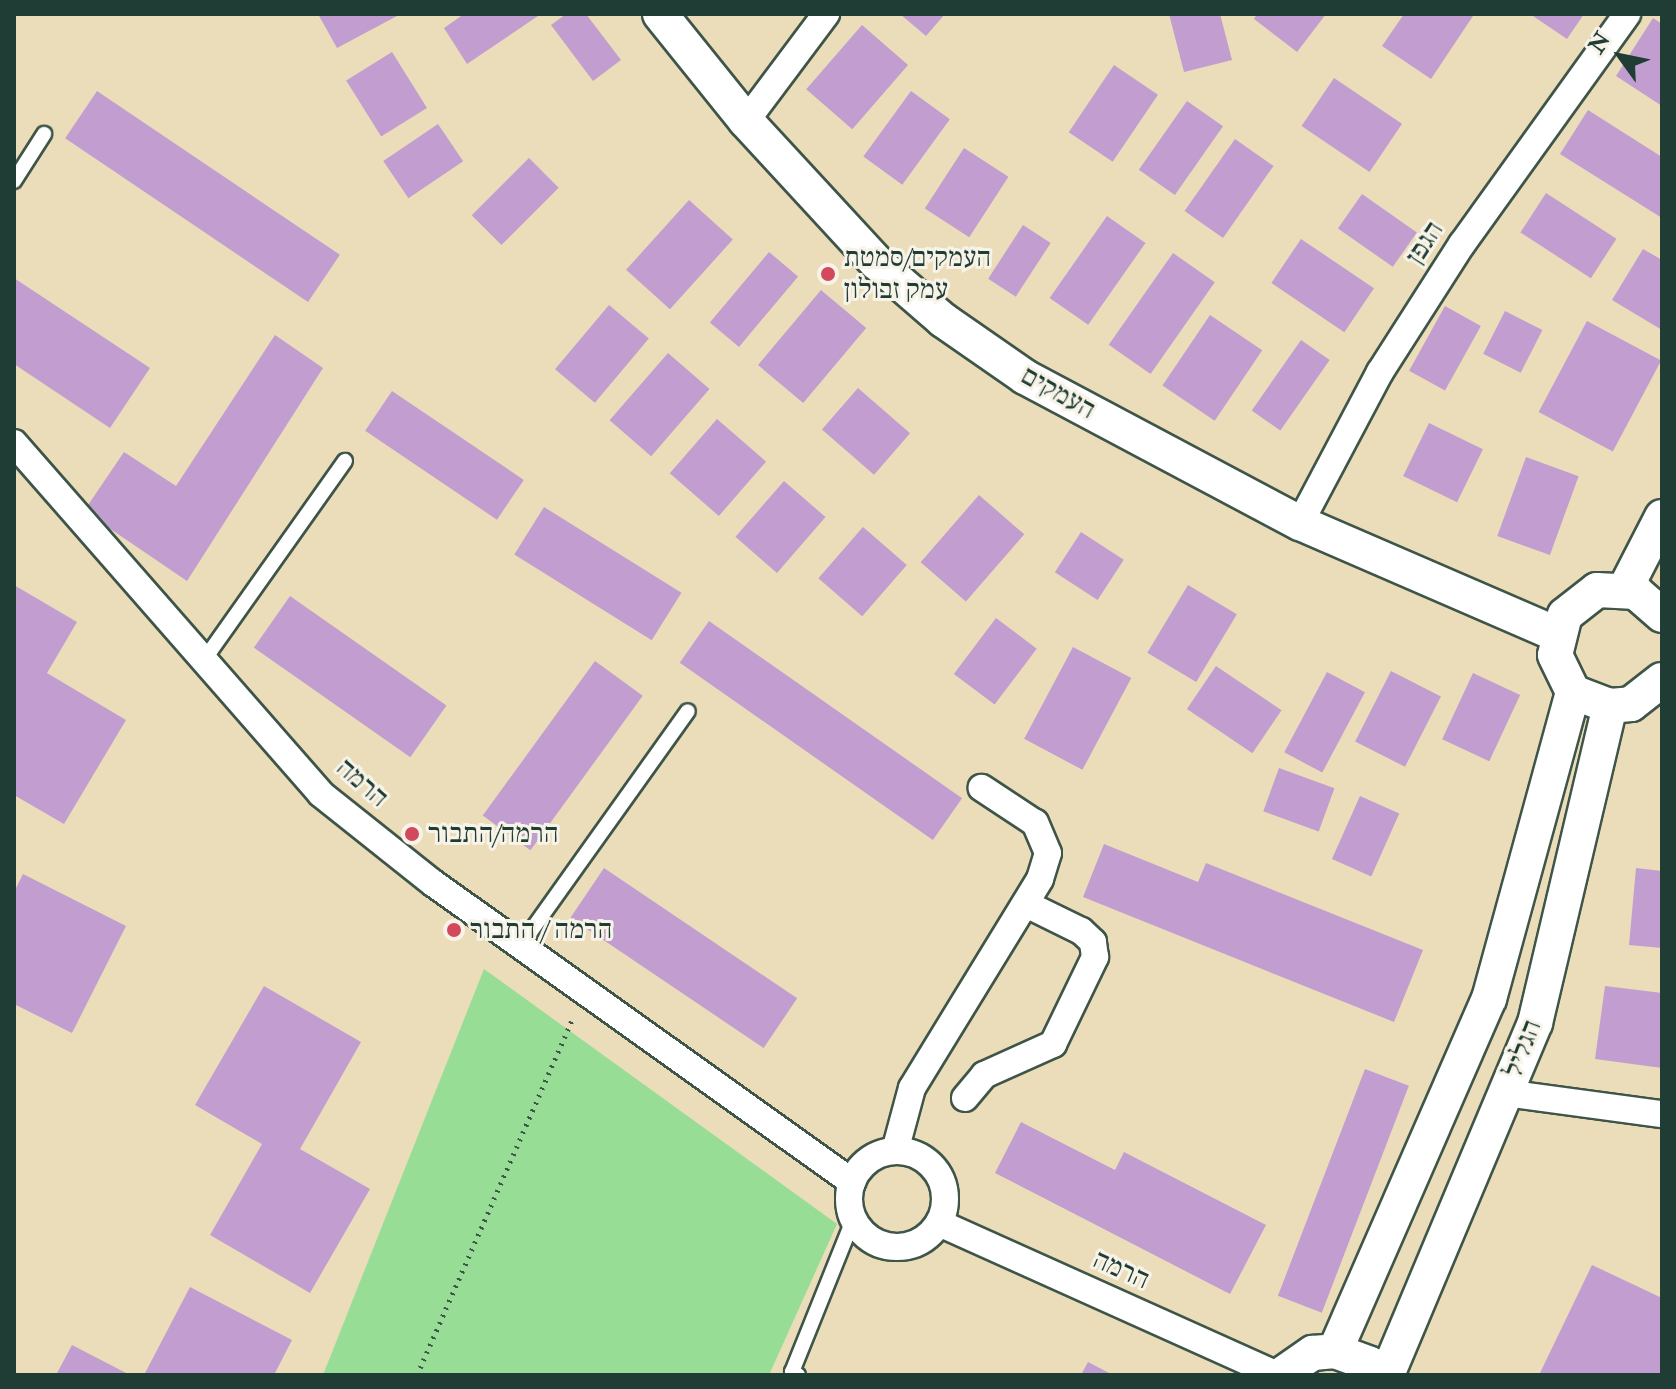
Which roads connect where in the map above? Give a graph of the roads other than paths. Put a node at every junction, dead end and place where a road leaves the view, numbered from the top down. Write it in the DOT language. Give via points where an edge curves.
graph roads {
  1 [pos="660,14"];
  2 [pos="826,14"];
  3 [pos="1627,14"];
  4 [pos="746,121"];
  5 [pos="44,134"];
  6 [pos="14,181"];
  7 [pos="14,443"];
  8 [pos="345,461"];
  9 [pos="1662,517"];
  10 [pos="1300,523"];
  11 [pos="1650,598"];
  12 [pos="1556,634"];
  13 [pos="204,660"];
  14 [pos="1662,680"];
  15 [pos="1573,692"];
  16 [pos="1610,706"];
  17 [pos="688,711"];
  18 [pos="982,788"];
  19 [pos="1026,904"];
  20 [pos="521,945"];
  21 [pos="1506,1093"];
  22 [pos="965,1098"];
  23 [pos="1662,1114"];
  24 [pos="895,1151"];
  25 [pos="852,1182"];
  26 [pos="853,1220"];
  27 [pos="939,1223"];
  28 [pos="1335,1351"];
  29 [pos="793,1374"];
  30 [pos="1279,1375"];
  31 [pos="1380,1375"];
  32 [pos="1387,1375"];
  1 -- 4 [label="street, העמקים"];
  2 -- 4 [label="street"];
  3 -- 10 [label="street, הגפן" via="1462,244 1380,372"];
  4 -- 10 [label="street, העמקים" via="876,262 943,320 1025,377"];
  5 -- 6 [label="lane"];
  7 -- 13 [label="street, הרמה"];
  8 -- 13 [label="lane"];
  9 -- 11 [label="street"];
  10 -- 12 [label="street, העמקים"];
  11 -- 12 [label="street" via="1597,590 1579,600"];
  12 -- 15 [label="street" via="1555,655"];
  13 -- 20 [label="street, הרמה" via="321,794"];
  14 -- 16 [label="street" via="1631,704"];
  15 -- 16 [label="street"];
  15 -- 28 [label="street, הגליל" via="1489,999"];
  16 -- 21 [label="street, הגליל" via="1535,1023"];
  17 -- 20 [label="lane"];
  18 -- 19 [label="street" via="1017,808 1043,834 1048,853"];
  19 -- 22 [label="street" via="1081,931 1093,942 1095,957 1053,1044 984,1075"];
  19 -- 24 [label="street" via="912,1088"];
  20 -- 25 [label="street, הרמה"];
  21 -- 23 [label="street"];
  21 -- 32 [label="street, הגליל"];
  24 -- 25 [label="street" via="866,1163"];
  24 -- 27 [label="street" via="912,1153 940,1176 945,1196"];
  25 -- 26 [label="street"];
  26 -- 27 [label="street" via="877,1243 898,1247 921,1241"];
  26 -- 29 [label="lane"];
  27 -- 30 [label="street, הרמה"];
  28 -- 30 [label="street" via="1313,1353"];
  28 -- 31 [label="street" via="1370,1364"];
}
